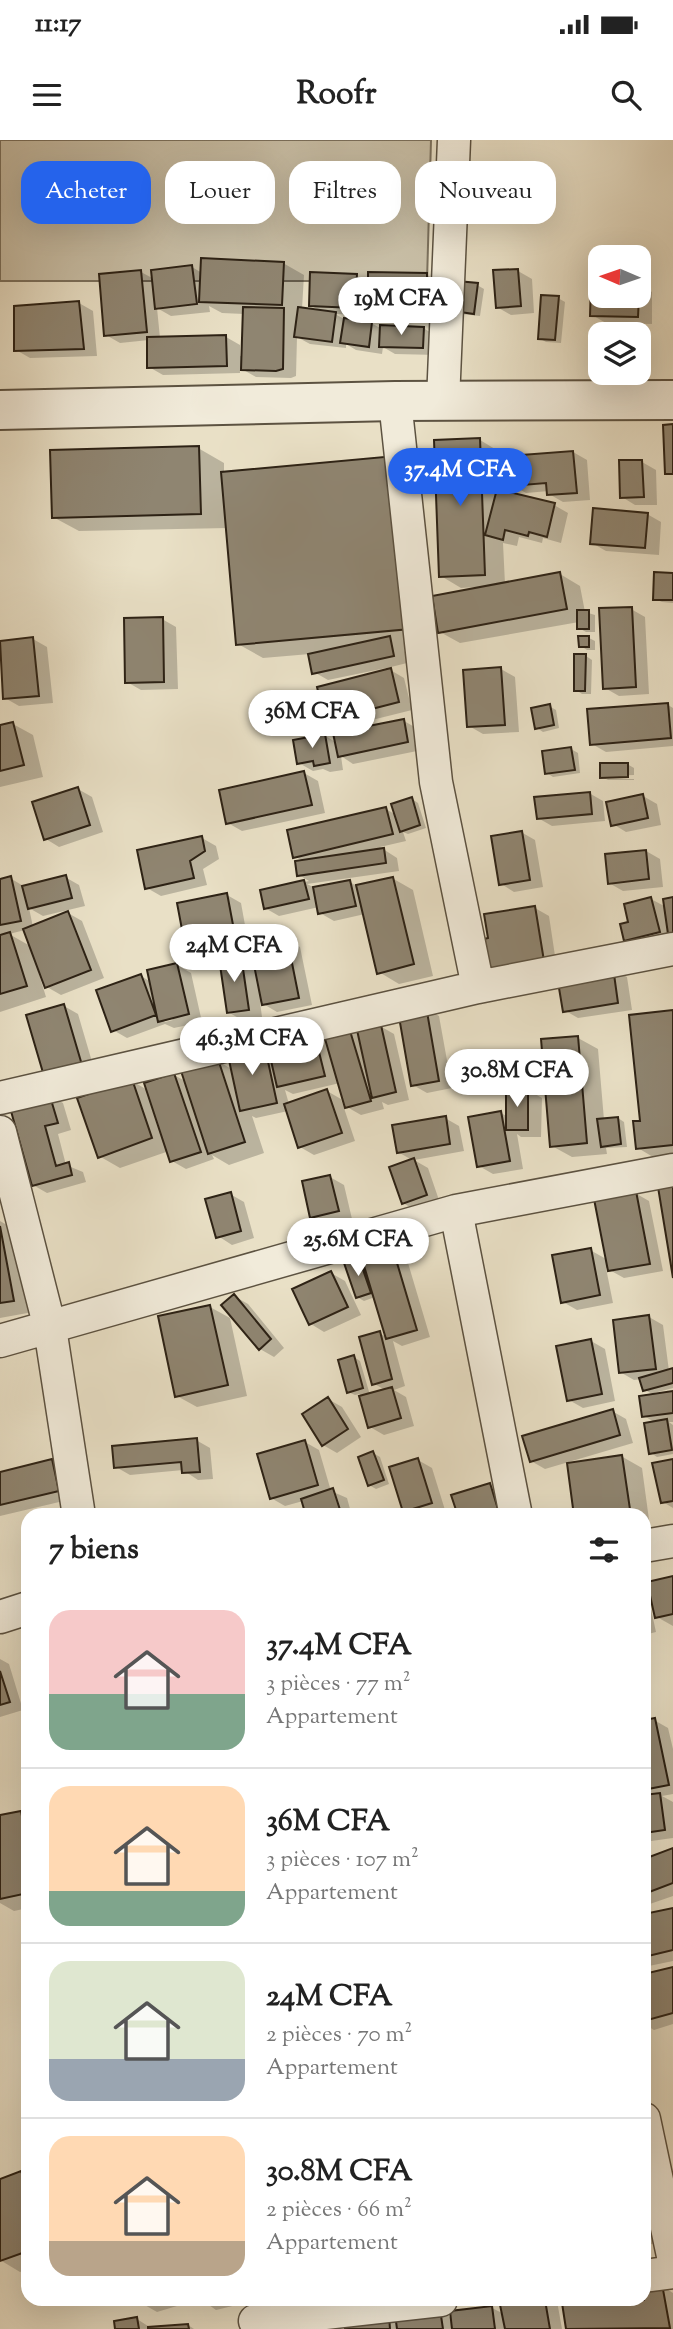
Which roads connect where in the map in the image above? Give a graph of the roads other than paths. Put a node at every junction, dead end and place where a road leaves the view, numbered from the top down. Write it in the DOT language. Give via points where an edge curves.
graph roads {
  1 [pos="454,140"];
  2 [pos="673,400"];
  3 [pos="395,401"];
  4 [pos="443,401"];
  5 [pos="0,410"];
  6 [pos="673,949"];
  7 [pos="478,987"];
  8 [pos="0,1098"];
  9 [pos="0,1132"];
  10 [pos="673,1170"];
  11 [pos="456,1212"];
  12 [pos="50,1328"];
  13 [pos="0,1341"];
  14 [pos="78,1508"];
  15 [pos="514,1508"];
  16 [pos="673,1541"];
  17 [pos="651,1545"];
  18 [pos="21,1610"];
  19 [pos="0,1617"];
  20 [pos="651,2152"];
  21 [pos="673,2256"];
  22 [pos="673,2273"];
  23 [pos="651,2275"];
  24 [pos="375,2306"];
  25 [pos="254,2317"];
  1 -- 4 [label="street"];
  2 -- 4 [label="street"];
  3 -- 4 [label="street"];
  3 -- 5 [label="street"];
  3 -- 7 [label="street" via="436,782"];
  6 -- 7 [label="street"];
  7 -- 8 [label="street"];
  9 -- 12 [label="street"];
  10 -- 11 [label="street"];
  11 -- 12 [label="street"];
  11 -- 15 [label="street"];
  12 -- 13 [label="street"];
  12 -- 14 [label="street"];
  16 -- 17 [label="street"];
  18 -- 19 [label="street"];
  20 -- 21 [label="street"];
  22 -- 23 [label="street"];
  24 -- 25 [label="street"];
}
